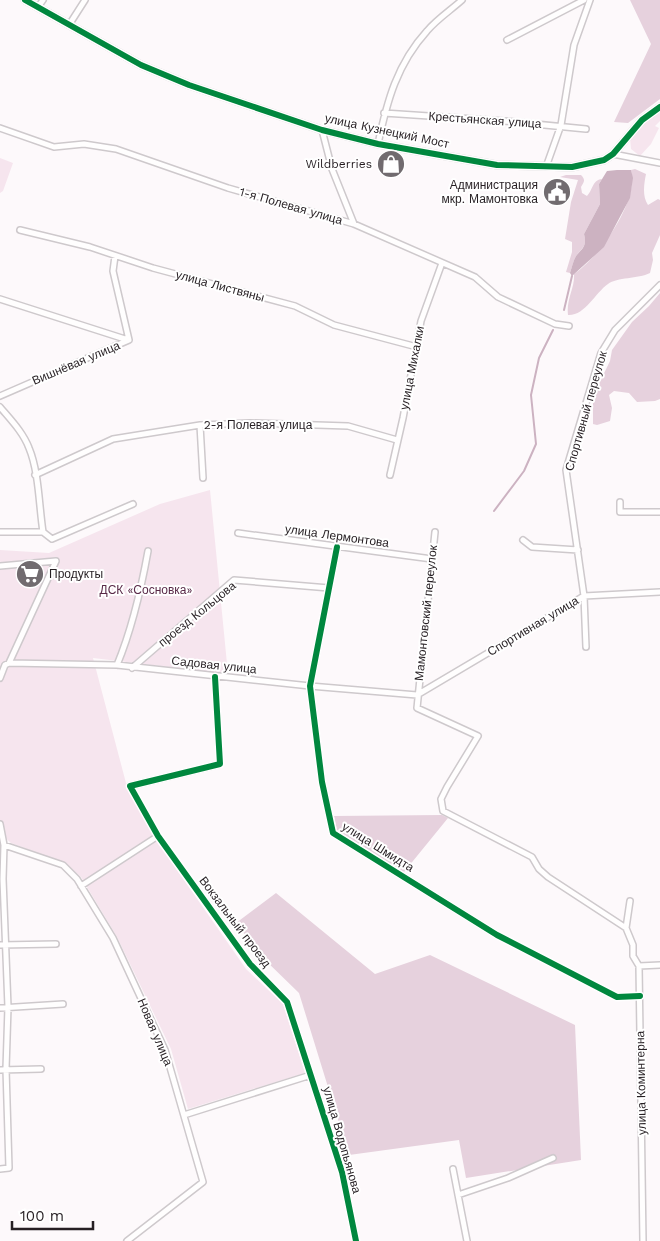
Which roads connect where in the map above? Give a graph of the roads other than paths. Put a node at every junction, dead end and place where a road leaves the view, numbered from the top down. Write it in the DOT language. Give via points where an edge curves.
graph roads {
  1 [pos="25,0"];
  2 [pos="43,0"];
  3 [pos="85,0"];
  4 [pos="462,0"];
  5 [pos="584,0"];
  6 [pos="590,0"];
  7 [pos="38,8"];
  8 [pos="69,25"];
  9 [pos="507,40"];
  10 [pos="660,107"];
  11 [pos="384,113"];
  12 [pos="561,125"];
  13 [pos="0,128"];
  14 [pos="586,129"];
  15 [pos="322,130"];
  16 [pos="378,144"];
  17 [pos="613,154"];
  18 [pos="660,163"];
  19 [pos="546,167"];
  20 [pos="354,224"];
  21 [pos="20,230"];
  22 [pos="115,256"];
  23 [pos="442,264"];
  24 [pos="660,285"];
  25 [pos="0,299"];
  26 [pos="568,326"];
  27 [pos="129,340"];
  28 [pos="417,347"];
  29 [pos="0,396"];
  30 [pos="0,407"];
  31 [pos="200,425"];
  32 [pos="397,440"];
  33 [pos="36,475"];
  34 [pos="390,475"];
  35 [pos="202,478"];
  36 [pos="620,502"];
  37 [pos="132,504"];
  38 [pos="660,512"];
  39 [pos="0,532"];
  40 [pos="43,532"];
  41 [pos="435,532"];
  42 [pos="238,533"];
  43 [pos="523,540"];
  44 [pos="337,548"];
  45 [pos="578,550"];
  46 [pos="148,551"];
  47 [pos="432,559"];
  48 [pos="0,566"];
  49 [pos="329,588"];
  50 [pos="660,592"];
  51 [pos="584,596"];
  52 [pos="586,647"];
  53 [pos="5,665"];
  54 [pos="117,665"];
  55 [pos="132,668"];
  56 [pos="215,677"];
  57 [pos="0,678"];
  58 [pos="310,686"];
  59 [pos="417,694"];
  60 [pos="0,824"];
  61 [pos="158,836"];
  62 [pos="0,838"];
  63 [pos="4,844"];
  64 [pos="81,886"];
  65 [pos="630,901"];
  66 [pos="626,928"];
  67 [pos="6,944"];
  68 [pos="56,944"];
  69 [pos="0,945"];
  70 [pos="660,965"];
  71 [pos="639,966"];
  72 [pos="640,996"];
  73 [pos="63,1004"];
  74 [pos="8,1007"];
  75 [pos="0,1008"];
  76 [pos="3,1069"];
  77 [pos="41,1069"];
  78 [pos="311,1075"];
  79 [pos="184,1115"];
  80 [pos="553,1158"];
  81 [pos="0,1169"];
  82 [pos="453,1169"];
  83 [pos="458,1195"];
  84 [pos="127,1241"];
  85 [pos="356,1241"];
  86 [pos="467,1241"];
  87 [pos="643,1241"];
  1 -- 7 [label="street, улица Кузнецкий Мост"];
  2 -- 7 [label="street"];
  3 -- 8 [label="street"];
  4 -- 11 [label="street" via="427,30 408,56 394,81"];
  5 -- 9 [label="street"];
  6 -- 12 [label="street" via="574,46"];
  7 -- 8 [label="street, улица Кузнецкий Мост"];
  8 -- 15 [label="street, улица Кузнецкий Мост" via="141,65 189,85"];
  10 -- 17 [label="street, улица Кузнецкий Мост" via="636,127"];
  11 -- 12 [label="street, Крестьянская улица"];
  11 -- 16 [label="street"];
  12 -- 14 [label="street, Крестьянская улица"];
  12 -- 19 [label="street"];
  13 -- 20 [label="street, 1-я Полевая улица" via="54,147 84,144 116,149 228,188"];
  15 -- 16 [label="street, улица Кузнецкий Мост"];
  15 -- 20 [label="street" via="332,169"];
  16 -- 19 [label="street, улица Кузнецкий Мост" via="497,165"];
  17 -- 18 [label="street"];
  17 -- 19 [label="street, улица Кузнецкий Мост" via="587,165"];
  20 -- 23 [label="street, 1-я Полевая улица"];
  21 -- 22 [label="street, улица Листвяны"];
  22 -- 27 [label="street, Вишнёвая улица" via="113,271"];
  22 -- 28 [label="street, улица Листвяны" via="295,306 334,325"];
  23 -- 26 [label="street, 1-я Полевая улица" via="475,278 498,297 555,324"];
  23 -- 28 [label="street, улица Михалки" via="421,321"];
  24 -- 45 [label="street, Спортивный переулок" via="615,330 601,353 566,470"];
  25 -- 27 [label="street"];
  27 -- 29 [label="street, Вишнёвая улица"];
  28 -- 32 [label="street, улица Михалки"];
  30 -- 33 [label="street" via="18,428 29,448"];
  31 -- 32 [label="street, 2-я Полевая улица" via="250,422 348,426"];
  31 -- 33 [label="street, 2-я Полевая улица" via="113,439"];
  31 -- 35 [label="street"];
  32 -- 34 [label="street, улица Михалки"];
  33 -- 40 [label="street"];
  36 -- 38 [label="street" via="620,512"];
  37 -- 40 [label="street" via="52,539"];
  39 -- 40 [label="street"];
  41 -- 47 [label="street, Мамонтовский переулок"];
  42 -- 44 [label="street, улица Лермонтова"];
  43 -- 45 [label="street" via="532,548"];
  44 -- 47 [label="street, улица Лермонтова"];
  44 -- 49 [label="street, улица Шмидта"];
  45 -- 51 [label="street, Спортивный переулок"];
  46 -- 54 [label="street" via="140,592"];
  47 -- 59 [label="street, Мамонтовский переулок"];
  48 -- 53 [label="street" via="56,561"];
  49 -- 55 [label="street, проезд Кольцова" via="234,580"];
  49 -- 58 [label="street, улица Шмидта"];
  50 -- 51 [label="street, Спортивная улица"];
  51 -- 52 [label="street, Спортивный переулок"];
  51 -- 59 [label="street, Спортивная улица"];
  53 -- 54 [label="street, Садовая улица"];
  53 -- 57 [label="street"];
  54 -- 55 [label="street, Садовая улица"];
  55 -- 56 [label="street, Садовая улица"];
  56 -- 58 [label="street, Садовая улица"];
  56 -- 61 [label="street, Вокзальный проезд" via="220,764 130,786"];
  58 -- 59 [label="street, Садовая улица"];
  58 -- 72 [label="street, улица Шмидта" via="322,782 333,833 497,935 616,997"];
  59 -- 66 [label="street" via="417,708 478,736 441,800 444,811 532,857 539,870 548,877"];
  60 -- 63 [label="street"];
  61 -- 64 [label="street"];
  61 -- 78 [label="street, Вокзальный проезд" via="250,964 288,1002"];
  62 -- 63 [label="street"];
  63 -- 64 [label="street, Новая улица" via="63,865"];
  63 -- 67 [label="street"];
  64 -- 79 [label="street, Новая улица" via="112,938 165,1050"];
  65 -- 66 [label="street, улица Коминтерна"];
  66 -- 71 [label="street, улица Коминтерна"];
  67 -- 68 [label="street"];
  67 -- 69 [label="street"];
  67 -- 74 [label="street"];
  70 -- 71 [label="street"];
  71 -- 72 [label="street, улица Коминтерна"];
  72 -- 87 [label="street, улица Коминтерна"];
  73 -- 74 [label="street"];
  74 -- 75 [label="street"];
  74 -- 76 [label="street"];
  76 -- 77 [label="street"];
  76 -- 81 [label="street" via="9,1168"];
  78 -- 79 [label="street"];
  78 -- 85 [label="street, улица Водопьянова" via="342,1172"];
  79 -- 84 [label="street, Новая улица" via="203,1182"];
  80 -- 83 [label="street"];
  82 -- 83 [label="street"];
  83 -- 86 [label="street"];
}
